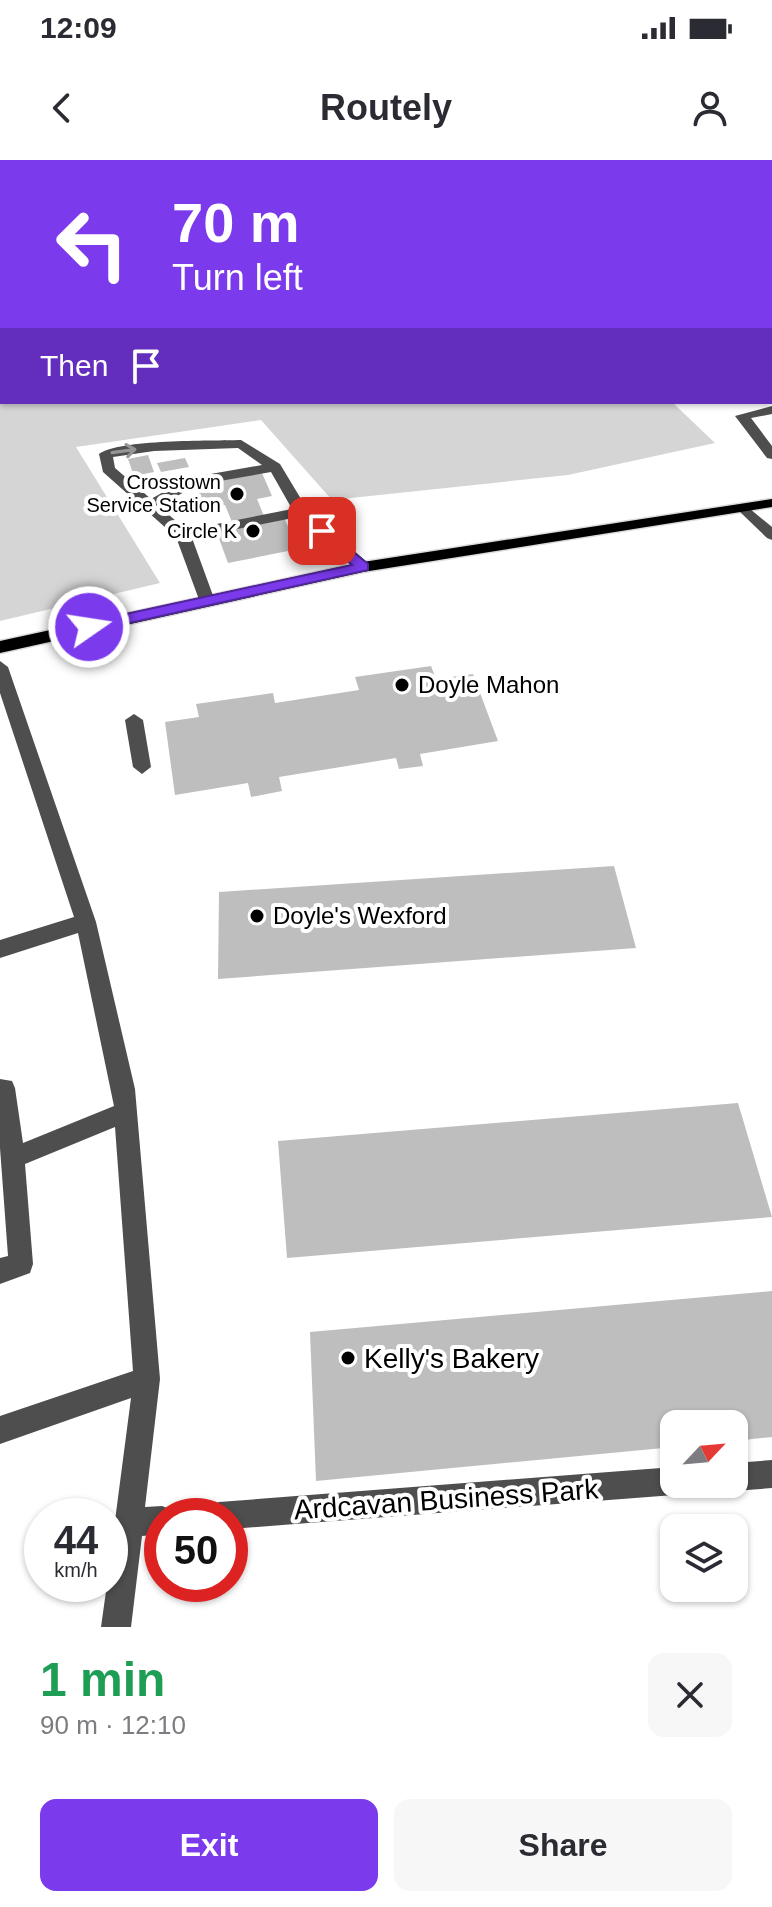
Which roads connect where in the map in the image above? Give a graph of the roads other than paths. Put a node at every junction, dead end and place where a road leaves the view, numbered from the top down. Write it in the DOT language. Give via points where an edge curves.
graph roads {
  1 [pos="772,410"];
  2 [pos="772,455"];
  3 [pos="275,467"];
  4 [pos="772,503"];
  5 [pos="149,506"];
  6 [pos="744,508"];
  7 [pos="301,512"];
  8 [pos="183,535"];
  9 [pos="772,535"];
  10 [pos="363,567"];
  11 [pos="207,601"];
  12 [pos="0,647"];
  13 [pos="0,667"];
  14 [pos="134,720"];
  15 [pos="142,767"];
  16 [pos="86,922"];
  17 [pos="0,949"];
  18 [pos="0,1089"];
  19 [pos="126,1112"];
  20 [pos="13,1158"];
  21 [pos="0,1271"];
  22 [pos="147,1379"];
  23 [pos="0,1430"];
  24 [pos="772,1474"];
  25 [pos="748,1476"];
  26 [pos="660,1482"];
  27 [pos="248,1514"];
  28 [pos="144,1522"];
  29 [pos="129,1523"];
  30 [pos="116,1627"];
  1 -- 2 [label="street" via="742,416"];
  3 -- 5 [label="street" via="193,481"];
  5 -- 3 [label="street, one-way" via="108,469 106,454 241,444"];
  3 -- 7 [label="street"];
  4 -- 6 [label="main road"];
  5 -- 8 [label="street"];
  6 -- 9 [label="street"];
  6 -- 10 [label="main road"];
  7 -- 8 [label="street"];
  7 -- 10 [label="street"];
  8 -- 11 [label="street"];
  10 -- 11 [label="main road"];
  11 -- 12 [label="main road"];
  13 -- 16 [label="street"];
  14 -- 15 [label="street"];
  16 -- 17 [label="street"];
  16 -- 19 [label="street"];
  18 -- 20 [label="street" via="4,1088"];
  19 -- 20 [label="street"];
  19 -- 22 [label="street"];
  20 -- 21 [label="street" via="21,1264"];
  22 -- 23 [label="street"];
  22 -- 29 [label="street"];
  24 -- 25 [label="street"];
  26 -- 27 [label="street, Ardcavan Business Park"];
  28 -- 29 [label="street"];
  29 -- 30 [label="street"];
}
